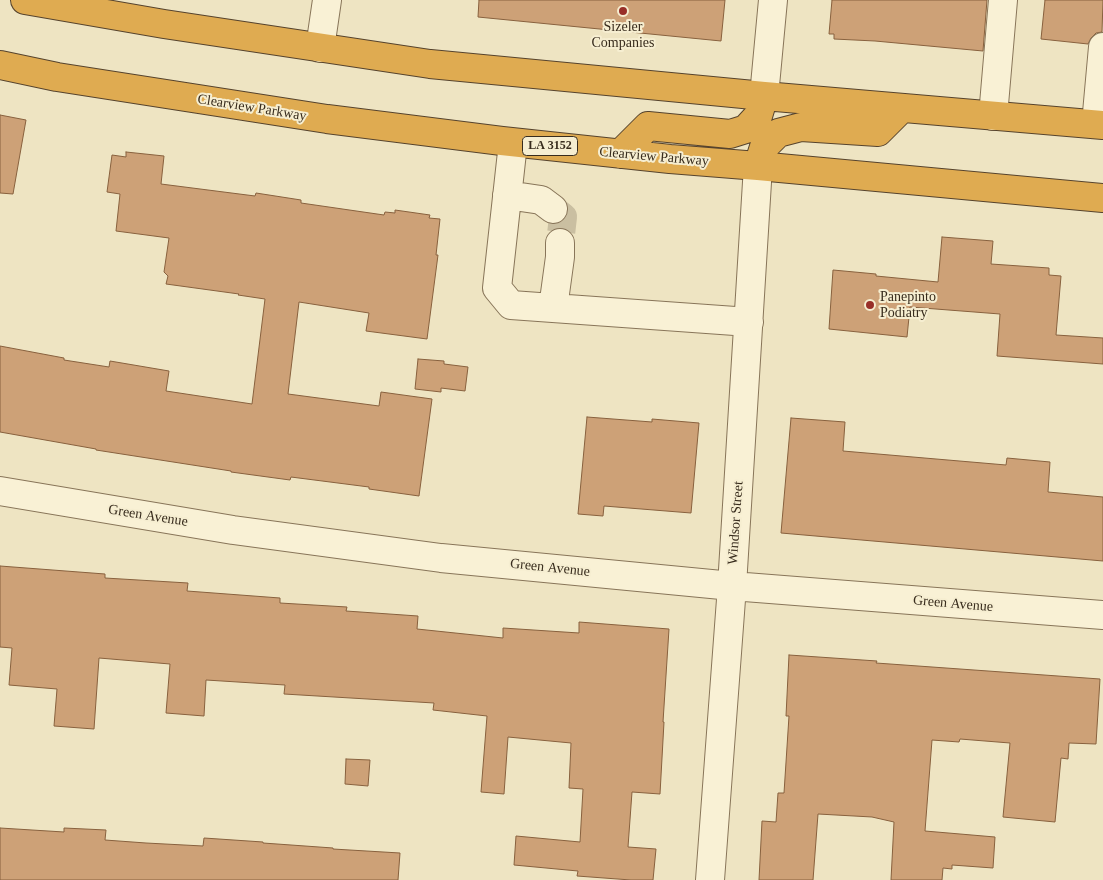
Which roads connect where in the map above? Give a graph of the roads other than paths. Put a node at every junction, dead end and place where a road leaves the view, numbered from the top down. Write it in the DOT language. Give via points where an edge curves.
graph roads {
  1 [pos="25,0"];
  2 [pos="327,0"];
  3 [pos="773,0"];
  4 [pos="1003,0"];
  5 [pos="1103,47"];
  6 [pos="320,48"];
  7 [pos="0,65"];
  8 [pos="764,96"];
  9 [pos="902,108"];
  10 [pos="993,116"];
  11 [pos="1099,124"];
  12 [pos="513,142"];
  13 [pos="620,154"];
  14 [pos="758,166"];
  15 [pos="507,196"];
  16 [pos="1103,198"];
  17 [pos="553,209"];
  18 [pos="560,243"];
  19 [pos="553,308"];
  20 [pos="748,322"];
  21 [pos="0,491"];
  22 [pos="732,586"];
  23 [pos="1103,615"];
  24 [pos="710,880"];
  1 -- 6 [label="highway"];
  2 -- 6 [label="street"];
  3 -- 8 [label="street"];
  4 -- 10 [label="street"];
  5 -- 11 [label="street"];
  6 -- 8 [label="highway" via="430,64"];
  7 -- 12 [label="highway, Clearview Parkway / LA 3152" via="57,77 327,119"];
  8 -- 9 [label="highway"];
  8 -- 13 [label="highway" via="758,116 746,129 730,134 648,126"];
  9 -- 10 [label="highway"];
  9 -- 14 [label="highway" via="878,132 801,127 778,133 764,147"];
  10 -- 11 [label="highway"];
  12 -- 13 [label="highway, Clearview Parkway / LA 3152"];
  12 -- 15 [label="street"];
  13 -- 14 [label="highway, Clearview Parkway / LA 3152"];
  14 -- 16 [label="highway, Clearview Parkway / LA 3152"];
  14 -- 20 [label="street, Windsor Street"];
  15 -- 17 [label="street" via="540,200"];
  15 -- 19 [label="street" via="497,288 511,305"];
  18 -- 19 [label="street"];
  19 -- 20 [label="street"];
  20 -- 22 [label="street, Windsor Street"];
  21 -- 22 [label="street, Green Avenue" via="233,530 441,558"];
  22 -- 23 [label="street, Green Avenue"];
  22 -- 24 [label="street, Windsor Street"];
}
